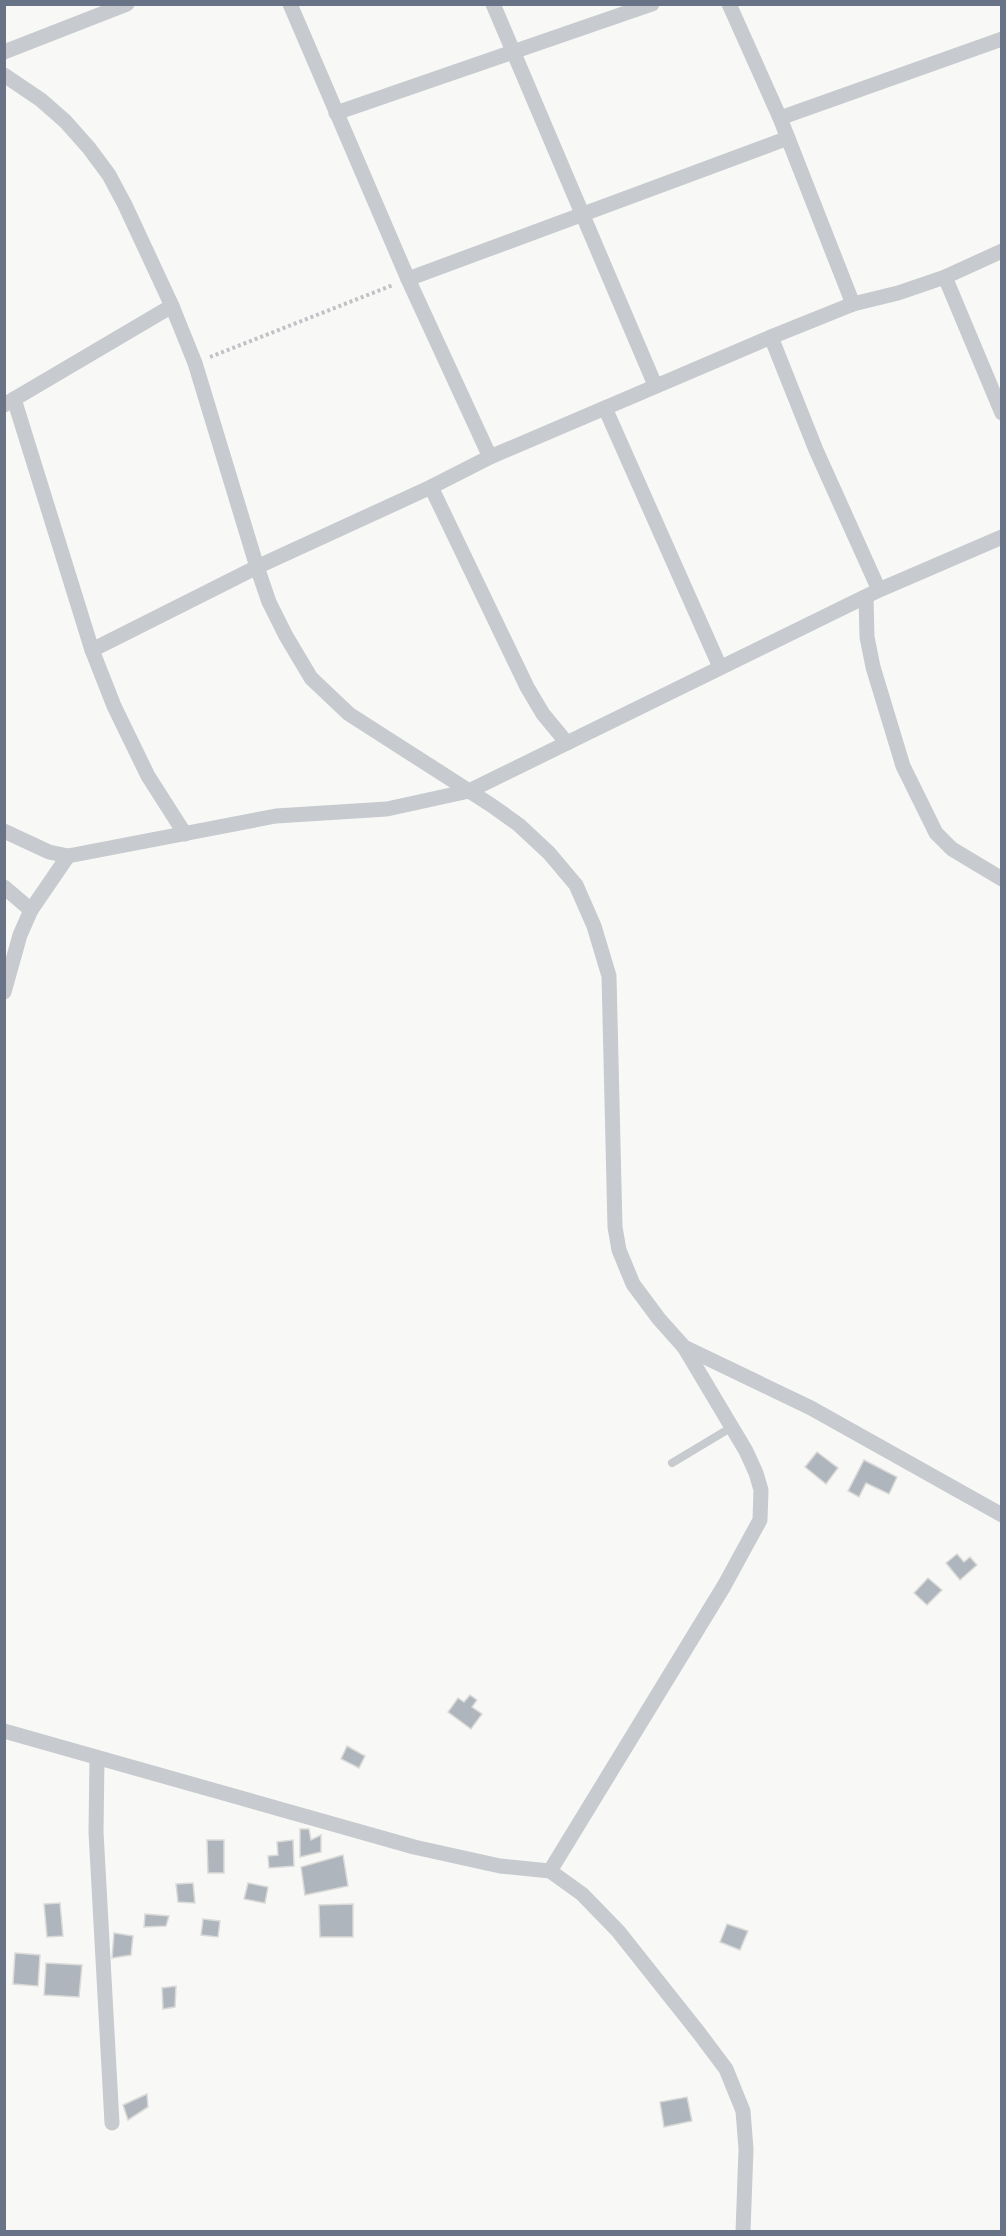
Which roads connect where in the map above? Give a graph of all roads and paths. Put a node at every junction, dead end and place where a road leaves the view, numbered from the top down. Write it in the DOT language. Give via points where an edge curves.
graph roads {
  1 [pos="127,4"];
  2 [pos="290,4"];
  3 [pos="493,4"];
  4 [pos="652,4"];
  5 [pos="729,4"];
  6 [pos="1002,39"];
  7 [pos="4,52"];
  8 [pos="513,54"];
  9 [pos="4,75"];
  10 [pos="336,113"];
  11 [pos="780,118"];
  12 [pos="788,138"];
  13 [pos="581,213"];
  14 [pos="1002,251"];
  15 [pos="945,277"];
  16 [pos="408,279"];
  17 [pos="853,304"];
  18 [pos="172,306"];
  19 [pos="771,337"];
  20 [pos="195,363"];
  21 [pos="655,385"];
  22 [pos="9,402"];
  23 [pos="605,408"];
  24 [pos="1002,412"];
  25 [pos="490,457"];
  26 [pos="431,487"];
  27 [pos="1002,537"];
  28 [pos="257,567"];
  29 [pos="872,593"];
  30 [pos="92,650"];
  31 [pos="720,667"];
  32 [pos="567,743"];
  33 [pos="469,791"];
  34 [pos="4,831"];
  35 [pos="185,834"];
  36 [pos="68,856"];
  37 [pos="1002,879"];
  38 [pos="4,887"];
  39 [pos="32,910"];
  40 [pos="4,992"];
  41 [pos="684,1347"];
  42 [pos="732,1427"];
  43 [pos="672,1462"];
  44 [pos="1002,1515"];
  45 [pos="4,1731"];
  46 [pos="97,1758"];
  47 [pos="550,1871"];
  48 [pos="112,2123"];
  49 [pos="743,2232"];
  1 -- 7 [label="street"];
  2 -- 10 [label="street"];
  3 -- 8 [label="street"];
  4 -- 8 [label="street"];
  5 -- 11 [label="street"];
  6 -- 11 [label="street"];
  8 -- 10 [label="street"];
  8 -- 13 [label="street"];
  9 -- 18 [label="street" via="41,100 89,148 109,175"];
  10 -- 16 [label="street"];
  11 -- 12 [label="street"];
  12 -- 13 [label="street"];
  12 -- 17 [label="street"];
  13 -- 16 [label="street"];
  13 -- 21 [label="street"];
  14 -- 15 [label="street"];
  15 -- 17 [label="street"];
  15 -- 24 [label="street"];
  16 -- 20 [label="path"];
  16 -- 25 [label="street"];
  17 -- 19 [label="street"];
  18 -- 20 [label="street"];
  18 -- 22 [label="street"];
  19 -- 21 [label="street"];
  19 -- 29 [label="street"];
  20 -- 28 [label="street"];
  21 -- 23 [label="street"];
  22 -- 30 [label="street"];
  23 -- 25 [label="street"];
  23 -- 31 [label="street"];
  25 -- 26 [label="street"];
  26 -- 28 [label="street"];
  26 -- 32 [label="street" via="527,687"];
  27 -- 29 [label="street"];
  28 -- 30 [label="street"];
  28 -- 33 [label="street" via="269,602 311,678 349,714"];
  29 -- 31 [label="street"];
  29 -- 37 [label="street" via="867,637 903,766 936,833 952,849"];
  30 -- 35 [label="street" via="148,776"];
  31 -- 32 [label="street"];
  32 -- 33 [label="street"];
  33 -- 35 [label="street" via="387,809 276,816"];
  33 -- 41 [label="street" via="519,825 549,853 576,885 594,926 609,976 615,1227 619,1250 637,1290"];
  34 -- 36 [label="street" via="49,852"];
  35 -- 36 [label="street"];
  36 -- 39 [label="street"];
  38 -- 39 [label="street"];
  39 -- 40 [label="street"];
  41 -- 42 [label="street"];
  41 -- 44 [label="street" via="811,1408"];
  42 -- 43 [label="lane"];
  42 -- 47 [label="street" via="761,1490 760,1520"];
  45 -- 46 [label="street"];
  46 -- 47 [label="street" via="414,1847 500,1866"];
  46 -- 48 [label="street" via="96,1832"];
  47 -- 49 [label="street" via="582,1894 618,1931 726,2070 743,2111"];
}
